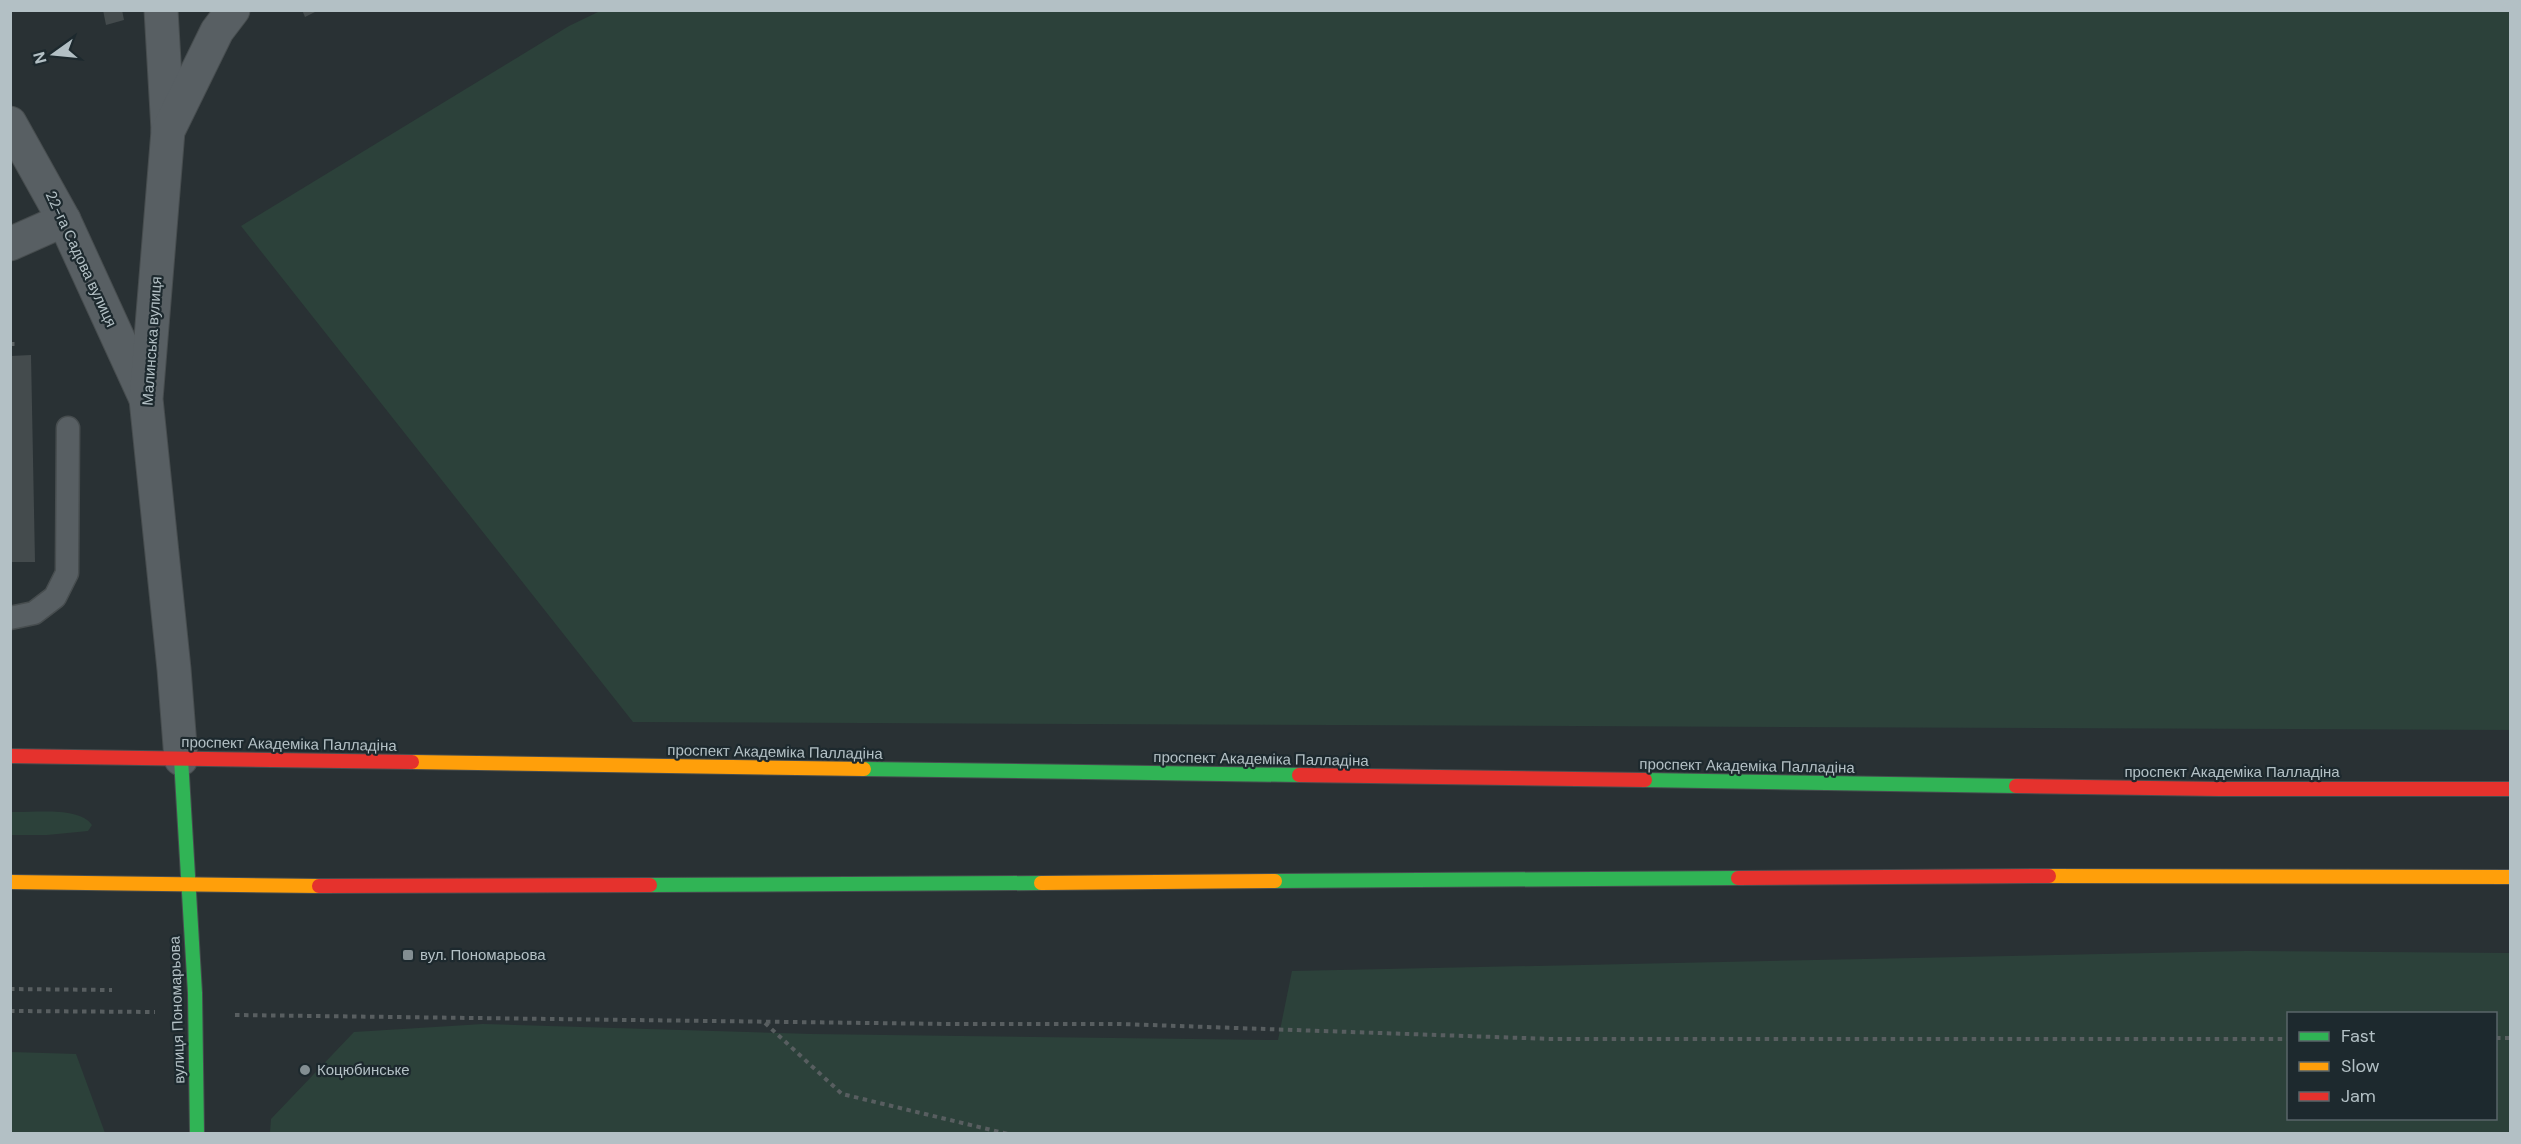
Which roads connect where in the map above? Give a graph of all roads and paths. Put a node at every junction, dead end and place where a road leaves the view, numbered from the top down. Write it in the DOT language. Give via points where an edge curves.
graph roads {
  1 [pos="161,10"];
  2 [pos="233,10"];
  3 [pos="10,123"];
  4 [pos="168,131"];
  5 [pos="64,220"];
  6 [pos="10,244"];
  7 [pos="10,344"];
  8 [pos="18,344"];
  9 [pos="146,399"];
  10 [pos="68,428"];
  11 [pos="10,618"];
  12 [pos="10,756"];
  13 [pos="181,759"];
  14 [pos="2511,789"];
  15 [pos="2511,877"];
  16 [pos="10,882"];
  17 [pos="188,885"];
  18 [pos="10,989"];
  19 [pos="112,990"];
  20 [pos="10,1011"];
  21 [pos="196,1014"];
  22 [pos="764,1022"];
  23 [pos="2287,1039"];
  24 [pos="198,1134"];
  25 [pos="1008,1134"];
  1 -- 4 [label="street"];
  2 -- 4 [label="street, Малинська вулиця" via="217,31"];
  3 -- 5 [label="street, 22-га Садова вулиця"];
  4 -- 9 [label="street, Малинська вулиця"];
  5 -- 6 [label="street"];
  5 -- 9 [label="street, 22-га Садова вулиця"];
  7 -- 8 [label="path"];
  9 -- 13 [label="street, Малинська вулиця"];
  10 -- 11 [label="lane" via="67,573 55,597 34,613"];
  12 -- 13 [label="main road, проспект Академіка Палладіна"];
  13 -- 14 [label="main road, проспект Академіка Палладіна" via="2218,789"];
  13 -- 17 [label="main road, вулиця Пономарьова"];
  15 -- 17 [label="main road"];
  16 -- 17 [label="main road"];
  17 -- 21 [label="main road, вулиця Пономарьова"];
  18 -- 19 [label="path"];
  20 -- 21 [label="path"];
  21 -- 22 [label="path"];
  21 -- 24 [label="main road, вулиця Пономарьова"];
  22 -- 23 [label="path" via="1121,1023 1552,1039"];
  22 -- 25 [label="path" via="842,1094"];
}
